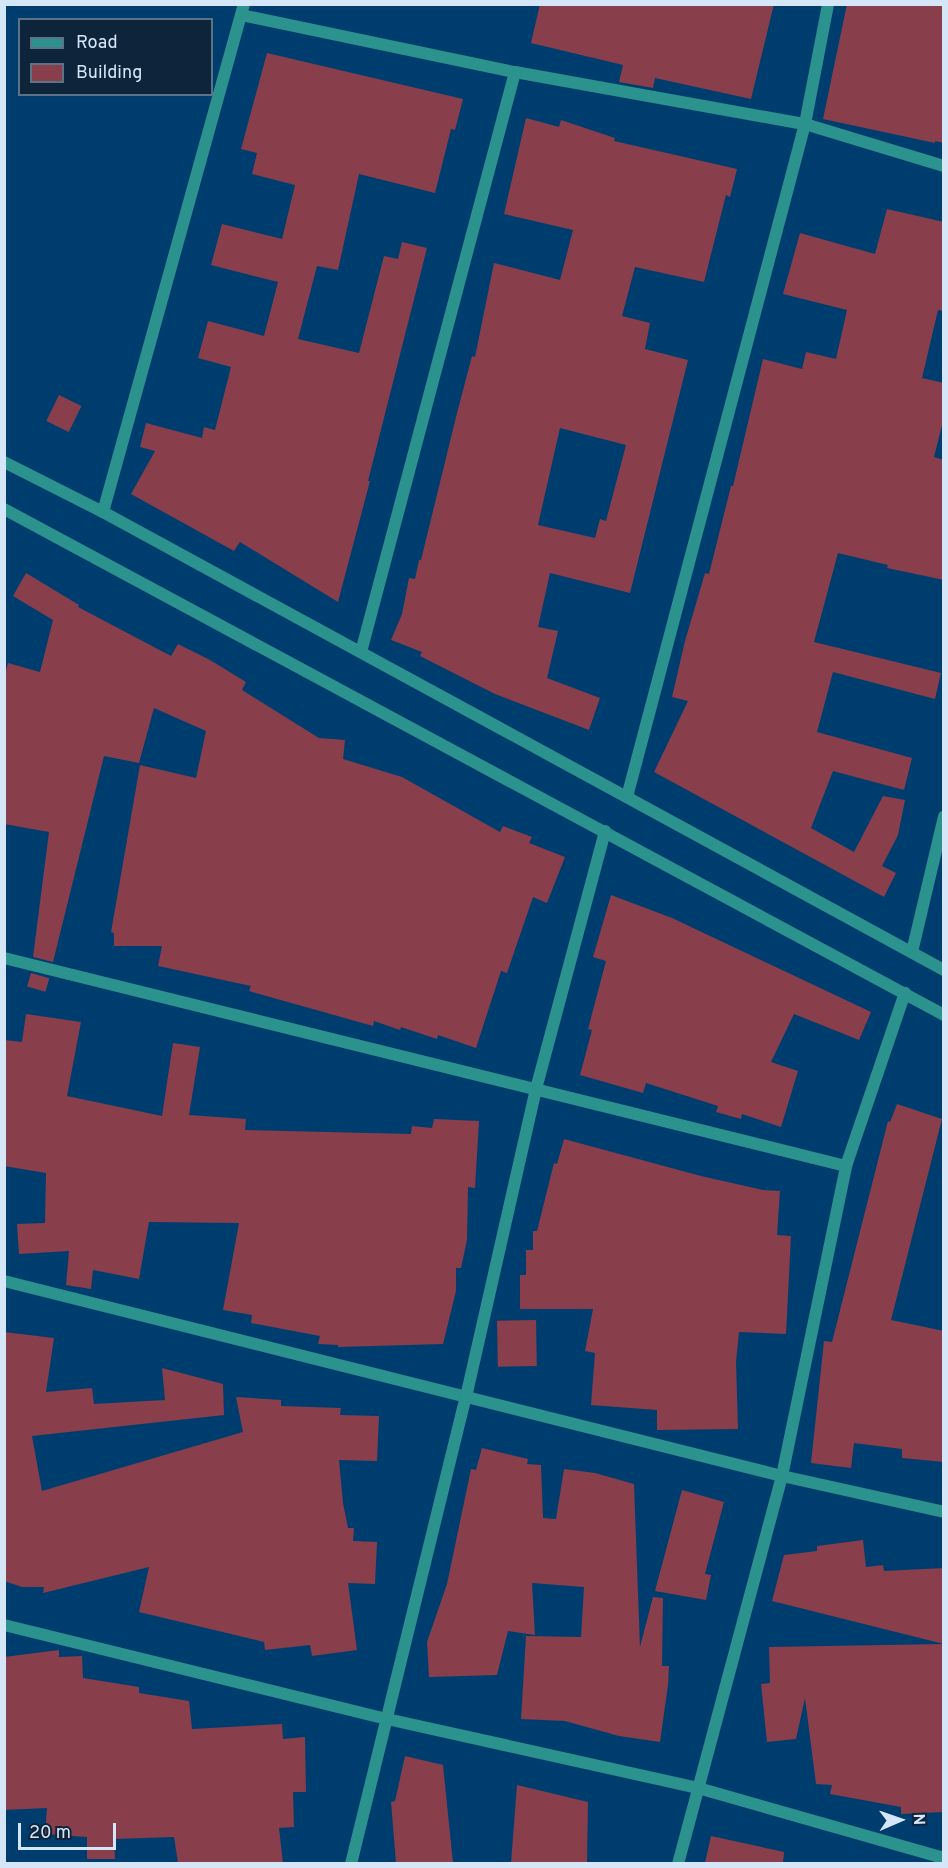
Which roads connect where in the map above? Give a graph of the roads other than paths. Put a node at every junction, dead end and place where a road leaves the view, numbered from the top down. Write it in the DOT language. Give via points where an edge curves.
graph roads {
  1 [pos="828,4"];
  2 [pos="242,10"];
  3 [pos="515,72"];
  4 [pos="805,124"];
  5 [pos="944,166"];
  6 [pos="4,462"];
  7 [pos="4,509"];
  8 [pos="103,512"];
  9 [pos="361,652"];
  10 [pos="627,797"];
  11 [pos="944,817"];
  12 [pos="604,831"];
  13 [pos="912,952"];
  14 [pos="4,958"];
  15 [pos="944,970"];
  16 [pos="905,993"];
  17 [pos="944,1015"];
  18 [pos="536,1089"];
  19 [pos="846,1166"];
  20 [pos="4,1281"];
  21 [pos="466,1397"];
  22 [pos="782,1476"];
  23 [pos="944,1512"];
  24 [pos="4,1625"];
  25 [pos="387,1719"];
  26 [pos="698,1788"];
  27 [pos="944,1858"];
  28 [pos="351,1863"];
  29 [pos="678,1863"];
  1 -- 4 [label="street"];
  2 -- 3 [label="street"];
  2 -- 8 [label="street"];
  3 -- 4 [label="street"];
  3 -- 9 [label="street"];
  4 -- 5 [label="street"];
  4 -- 10 [label="street"];
  6 -- 8 [label="street"];
  7 -- 12 [label="street"];
  8 -- 9 [label="street"];
  9 -- 10 [label="street"];
  10 -- 13 [label="street"];
  11 -- 13 [label="street"];
  12 -- 16 [label="street"];
  12 -- 18 [label="street"];
  13 -- 15 [label="street"];
  14 -- 18 [label="street"];
  16 -- 17 [label="street"];
  16 -- 19 [label="street"];
  18 -- 19 [label="street"];
  18 -- 21 [label="street"];
  19 -- 22 [label="street"];
  20 -- 21 [label="street"];
  21 -- 22 [label="street"];
  21 -- 25 [label="street"];
  22 -- 23 [label="street"];
  22 -- 26 [label="street"];
  24 -- 25 [label="street"];
  25 -- 26 [label="street"];
  25 -- 28 [label="street"];
  26 -- 27 [label="street"];
  26 -- 29 [label="street"];
}
